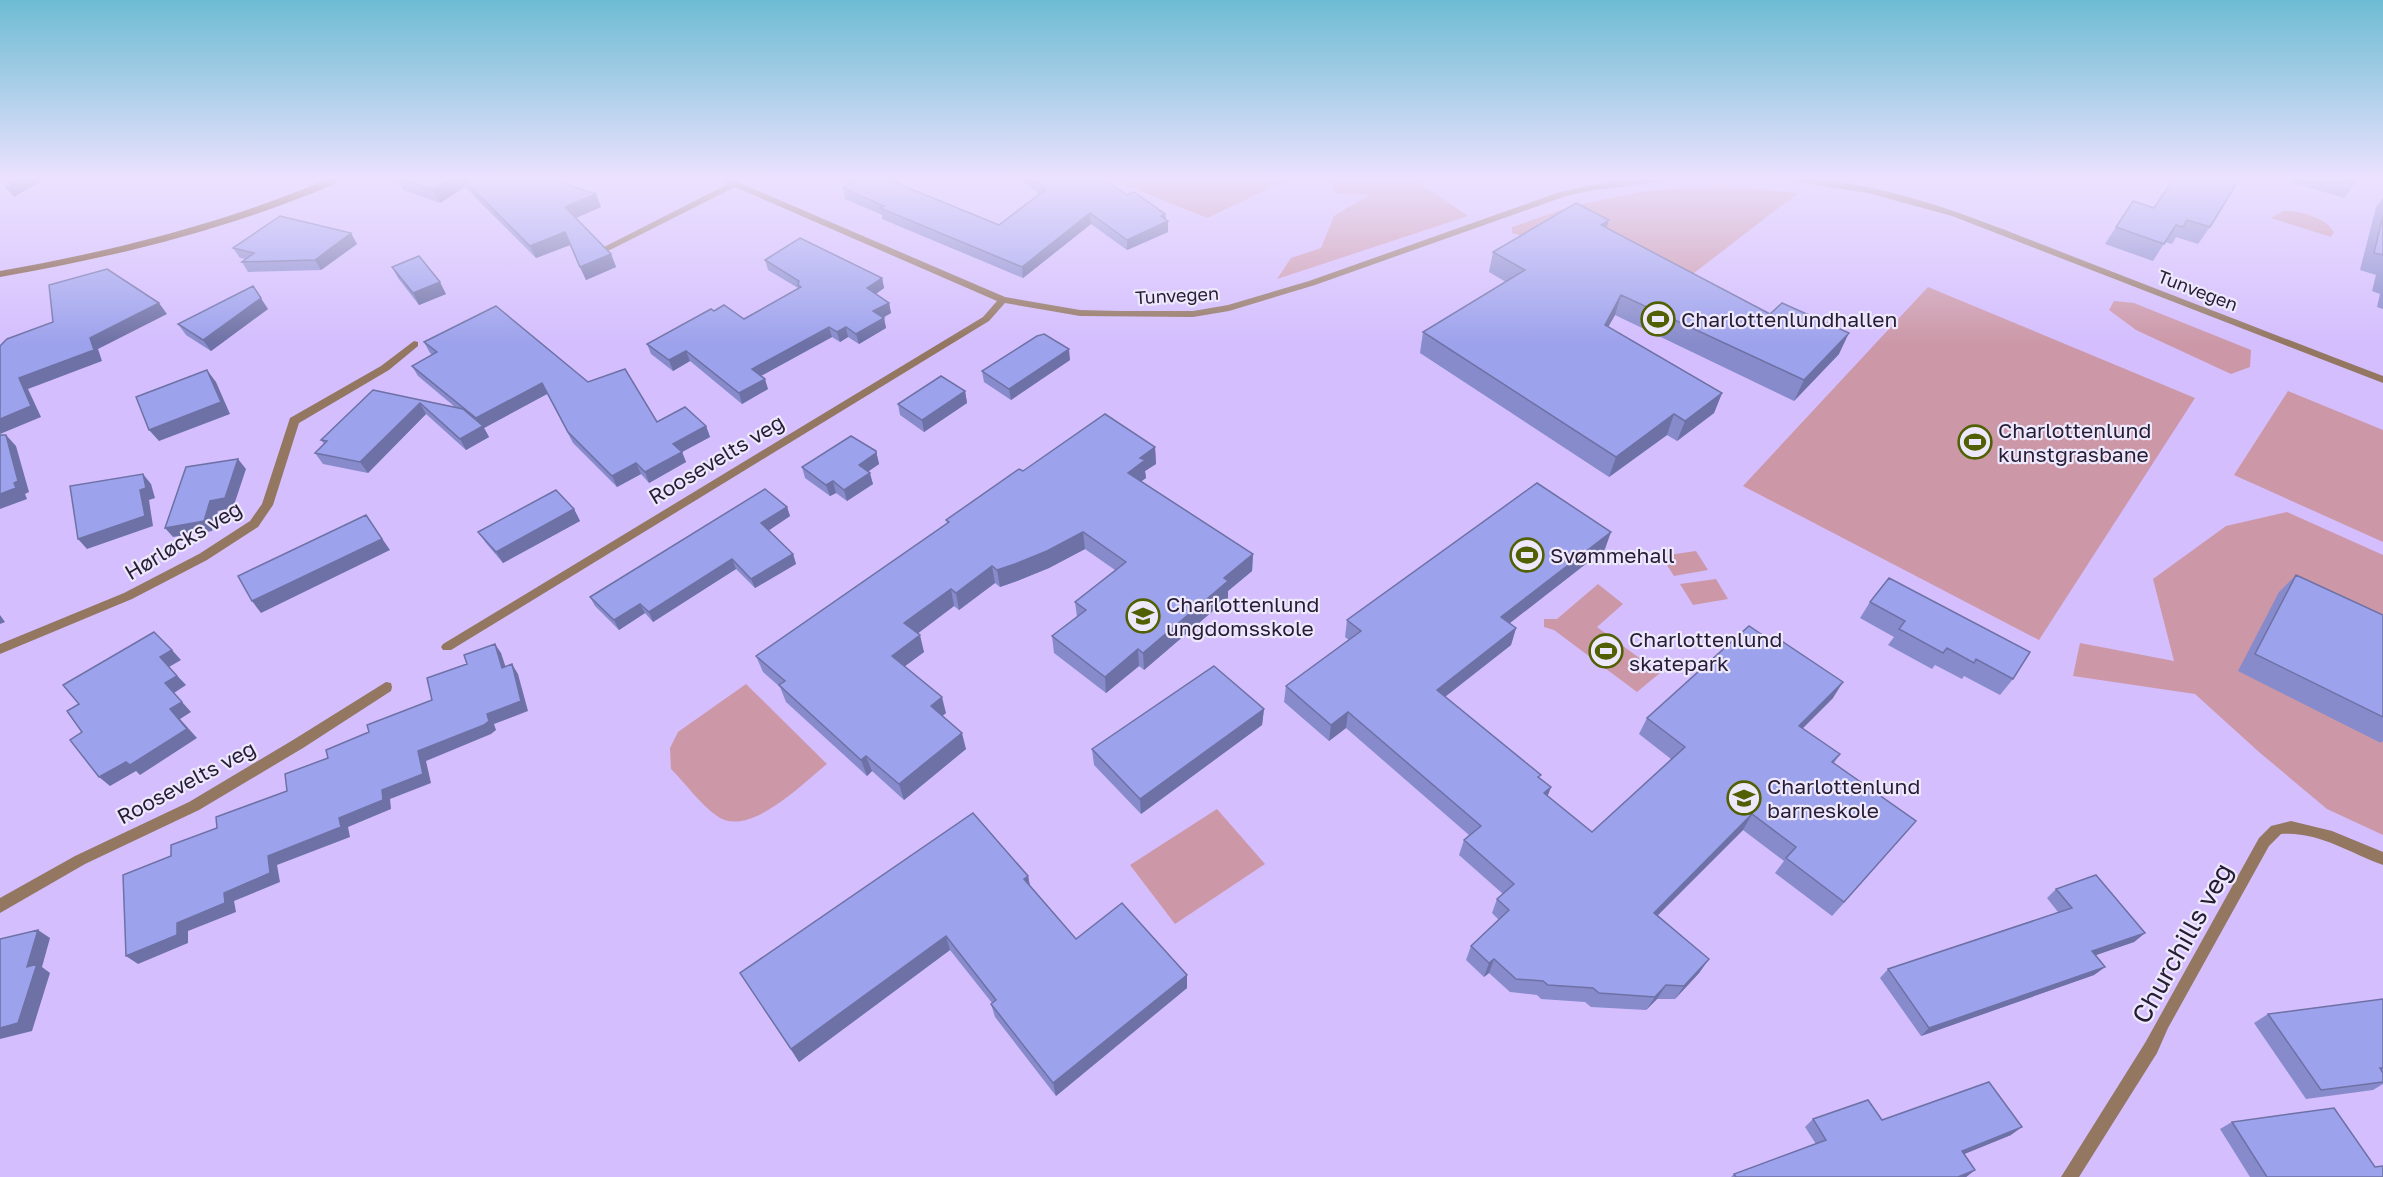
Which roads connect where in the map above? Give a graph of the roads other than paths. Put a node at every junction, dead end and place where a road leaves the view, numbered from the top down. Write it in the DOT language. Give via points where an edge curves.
graph roads {
  1 [pos="190,233"];
  2 [pos="636,233"];
  3 [pos="848,233"];
  4 [pos="1454,233"];
  5 [pos="2004,233"];
  6 [pos="606,248"];
  7 [pos="0,274"];
  8 [pos="1003,300"];
  9 [pos="414,344"];
  10 [pos="2383,380"];
  11 [pos="447,647"];
  12 [pos="0,649"];
  13 [pos="386,687"];
  14 [pos="2383,859"];
  15 [pos="0,906"];
  16 [pos="2070,1177"];
  1 -- 7 [label="street" via="98,256"];
  2 -- 6 [label="street"];
  3 -- 8 [label="street, Tunvegen"];
  4 -- 8 [label="street, Tunvegen" via="1312,284 1209,312 1080,313"];
  5 -- 10 [label="street, Tunvegen"];
  8 -- 11 [label="street, Roosevelts veg" via="986,319"];
  9 -- 12 [label="street, Hørløcks veg" via="385,368 294,421 267,506 254,524 203,557 128,596"];
  13 -- 15 [label="street, Roosevelts veg" via="194,806 80,860"];
  14 -- 16 [label="street, Churchills veg" via="2302,829 2282,827 2271,834 2151,1048"];
}
